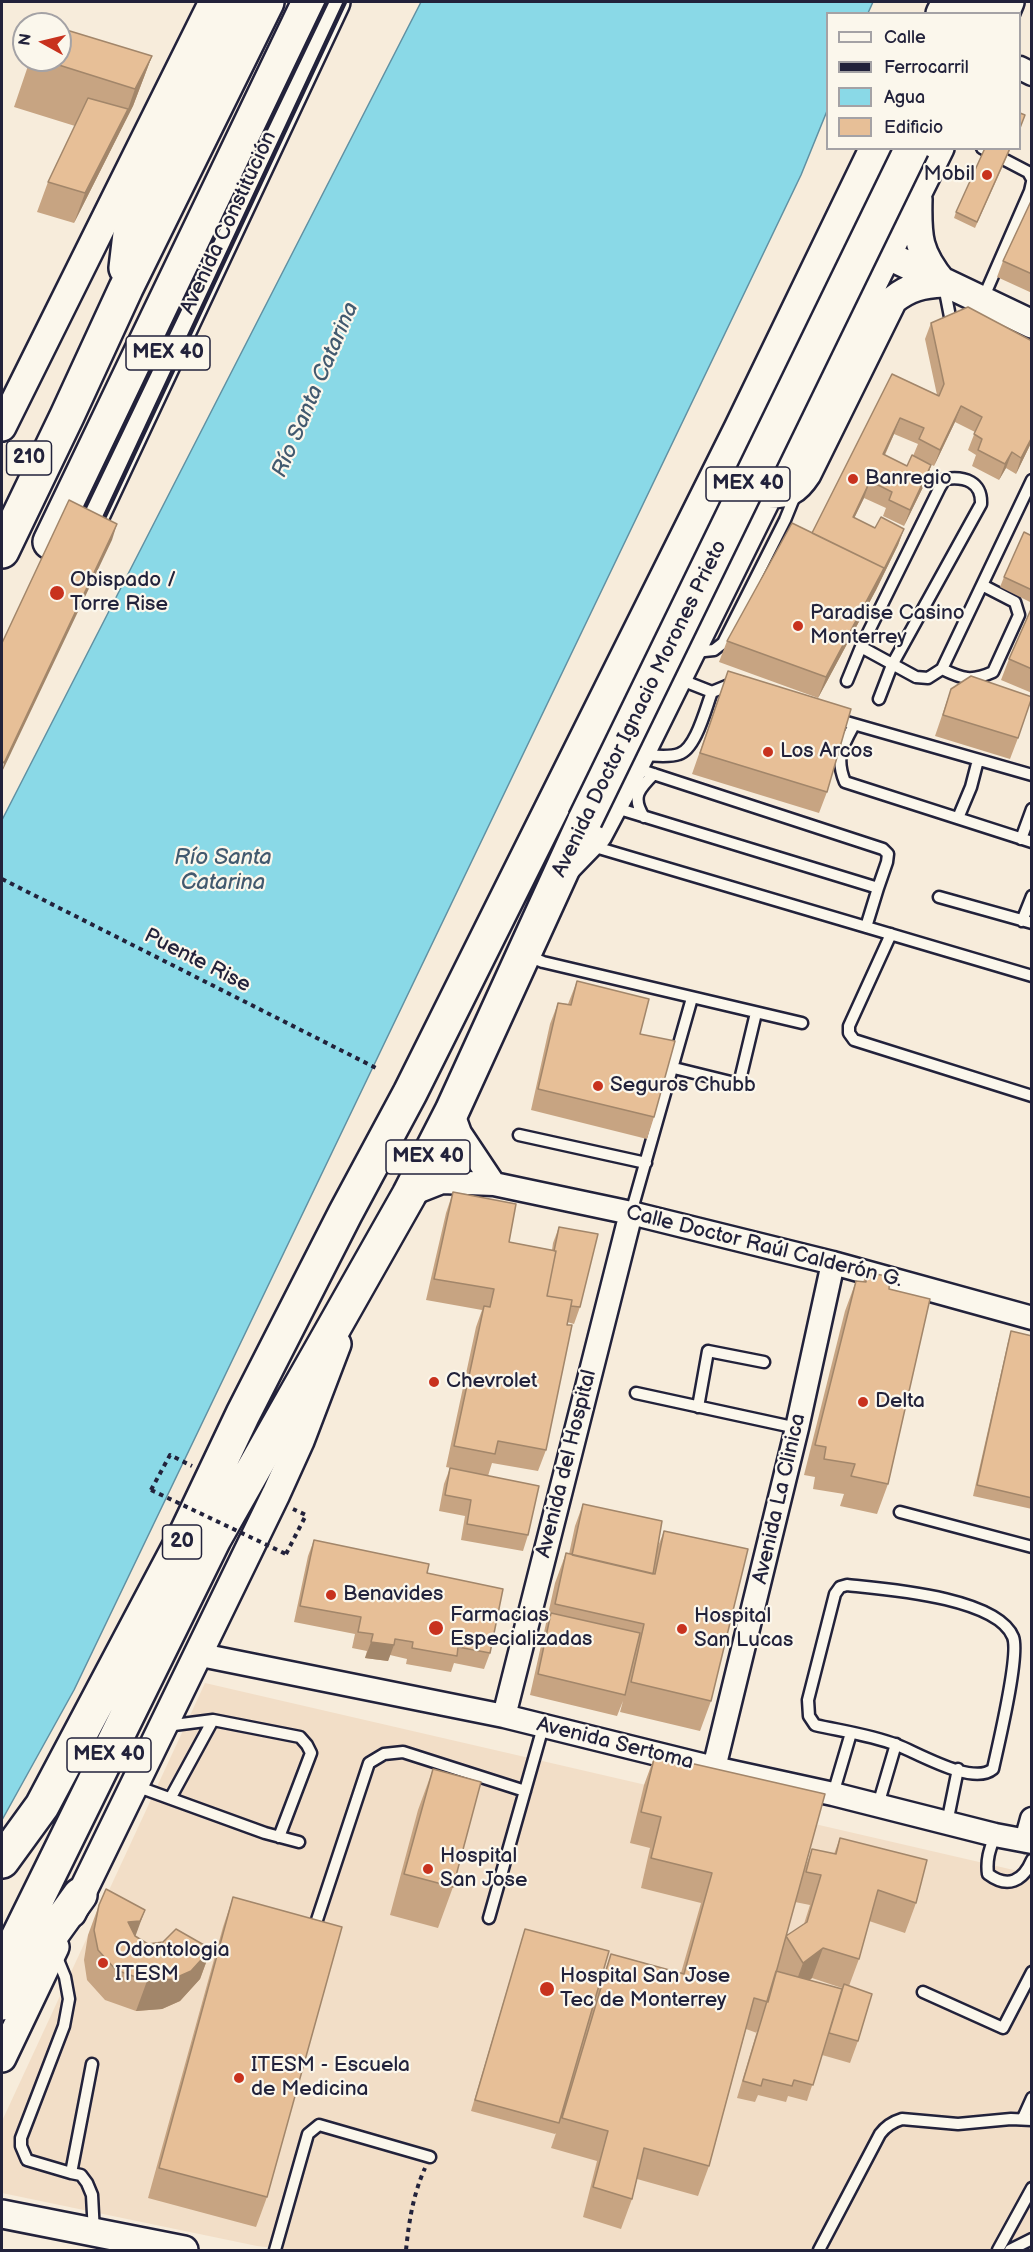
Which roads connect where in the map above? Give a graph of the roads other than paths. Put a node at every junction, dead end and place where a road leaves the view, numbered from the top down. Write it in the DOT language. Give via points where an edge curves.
graph roads {
  1 [pos="213,2"];
  2 [pos="234,2"];
  3 [pos="267,2"];
  4 [pos="309,2"];
  5 [pos="333,2"];
  6 [pos="876,150"];
  7 [pos="892,150"];
  8 [pos="911,150"];
  9 [pos="939,150"];
  10 [pos="986,150"];
  11 [pos="1031,174"];
  12 [pos="918,195"];
  13 [pos="887,255"];
  14 [pos="943,284"];
  15 [pos="126,288"];
  16 [pos="981,301"];
  17 [pos="1032,324"];
  18 [pos="952,327"];
  19 [pos="67,416"];
  20 [pos="2,427"];
  21 [pos="1032,480"];
  22 [pos="798,487"];
  23 [pos="769,494"];
  24 [pos="2,508"];
  25 [pos="2,551"];
  26 [pos="982,585"];
  27 [pos="861,647"];
  28 [pos="692,652"];
  29 [pos="892,665"];
  30 [pos="942,669"];
  31 [pos="678,679"];
  32 [pos="847,681"];
  33 [pos="746,686"];
  34 [pos="712,692"];
  35 [pos="879,699"];
  36 [pos="822,713"];
  37 [pos="854,725"];
  38 [pos="978,760"];
  39 [pos="643,766"];
  40 [pos="1032,775"];
  41 [pos="1032,809"];
  42 [pos="644,817"];
  43 [pos="958,818"];
  44 [pos="600,832"];
  45 [pos="1026,841"];
  46 [pos="878,888"];
  47 [pos="1032,896"];
  48 [pos="939,897"];
  49 [pos="1027,922"];
  50 [pos="866,927"];
  51 [pos="891,934"];
  52 [pos="524,955"];
  53 [pos="1032,976"];
  54 [pos="692,998"];
  55 [pos="756,1013"];
  56 [pos="802,1023"];
  57 [pos="674,1068"];
  58 [pos="1032,1096"];
  59 [pos="452,1111"];
  60 [pos="519,1135"];
  61 [pos="646,1163"];
  62 [pos="494,1184"];
  63 [pos="409,1196"];
  64 [pos="631,1212"];
  65 [pos="345,1214"];
  66 [pos="833,1263"];
  67 [pos="367,1268"];
  68 [pos="1032,1318"];
  69 [pos="764,1362"];
  70 [pos="636,1393"];
  71 [pos="698,1407"];
  72 [pos="797,1428"];
  73 [pos="900,1512"];
  74 [pos="214,1539"];
  75 [pos="1032,1547"];
  76 [pos="196,1654"];
  77 [pos="504,1716"];
  78 [pos="213,1720"];
  79 [pos="162,1726"];
  80 [pos="543,1727"];
  81 [pos="851,1733"];
  82 [pos="896,1744"];
  83 [pos="714,1768"];
  84 [pos="958,1769"];
  85 [pos="133,1785"];
  86 [pos="525,1791"];
  87 [pos="833,1794"];
  88 [pos="171,1797"];
  89 [pos="878,1805"];
  90 [pos="42,1806"];
  91 [pos="947,1823"];
  92 [pos="995,1835"];
  93 [pos="279,1837"];
  94 [pos="1030,1840"];
  95 [pos="299,1842"];
  96 [pos="2,1861"];
  97 [pos="2,1887"];
  98 [pos="80,1895"];
  99 [pos="489,1918"];
  100 [pos="314,1929"];
  101 [pos="54,1949"];
  102 [pos="2,1970"];
  103 [pos="1032,1972"];
  104 [pos="923,1992"];
  105 [pos="2,2002"];
  106 [pos="2,2058"];
  107 [pos="92,2064"];
  108 [pos="1032,2098"];
  109 [pos="1027,2119"];
  110 [pos="430,2157"];
  111 [pos="71,2173"];
  112 [pos="1032,2188"];
  113 [pos="2,2214"];
  114 [pos="94,2233"];
  115 [pos="1032,2239"];
  116 [pos="147,2247"];
  117 [pos="184,2250"];
  118 [pos="274,2250"];
  119 [pos="819,2250"];
  120 [pos="998,2250"];
  121 [pos="1010,2250"];
  1 -- 20 [label="street"];
  2 -- 15 [label="main road" via="143,182 130,234"];
  3 -- 15 [label="main road, MEX 40"];
  4 -- 5 [label="main road, Avenida Constitución / MEX 40" via="48,577"];
  6 -- 65 [label="main road, Avenida Doctor Ignacio Morones Prieto / MEX 40" via="741,429 415,1082"];
  7 -- 13 [label="main road" via="870,212 870,230"];
  8 -- 44 [label="main road, Avenida Doctor Ignacio Morones Prieto / MEX 40, bridge"];
  9 -- 12 [label="street"];
  10 -- 11 [label="lane"];
  11 -- 16 [label="lane" via="1030,190"];
  12 -- 13 [label="street"];
  12 -- 14 [label="street" via="917,227 922,251"];
  13 -- 14 [label="street"];
  13 -- 23 [label="street"];
  14 -- 16 [label="street"];
  14 -- 18 [label="lane"];
  14 -- 22 [label="street" via="917,286 893,300"];
  15 -- 19 [label="main road, MEX 40"];
  16 -- 17 [label="street"];
  19 -- 24 [label="main road, 210" via="35,450"];
  19 -- 25 [label="main road, MEX 40"];
  21 -- 26 [label="lane"];
  22 -- 23 [label="street" via="782,494"];
  22 -- 28 [label="lane" via="723,643 714,650"];
  23 -- 28 [label="street"];
  26 -- 30 [label="lane"];
  26 -- 30 [label="lane" via="1016,602 1019,615 993,672 964,679"];
  27 -- 29 [label="lane"];
  27 -- 29 [label="lane" via="940,487 945,479 965,480 977,487 981,504"];
  27 -- 32 [label="lane"];
  28 -- 31 [label="street"];
  29 -- 30 [label="lane" via="916,677 928,678"];
  29 -- 35 [label="lane"];
  31 -- 34 [label="lane"];
  31 -- 39 [label="street"];
  33 -- 34 [label="lane" via="735,682"];
  34 -- 39 [label="lane" via="686,752"];
  36 -- 37 [label="lane"];
  37 -- 38 [label="lane"];
  37 -- 43 [label="lane" via="839,756 845,782"];
  38 -- 40 [label="lane"];
  38 -- 43 [label="lane"];
  39 -- 42 [label="lane" via="637,799"];
  39 -- 44 [label="street"];
  39 -- 46 [label="lane" via="883,849 888,854 887,862"];
  41 -- 45 [label="lane"];
  42 -- 44 [label="lane"];
  42 -- 46 [label="lane"];
  43 -- 45 [label="lane"];
  44 -- 50 [label="lane"];
  44 -- 52 [label="main road, Avenida Doctor Ignacio Morones Prieto / MEX 40" via="561,872"];
  46 -- 50 [label="lane"];
  47 -- 49 [label="lane"];
  48 -- 49 [label="lane"];
  50 -- 51 [label="lane"];
  51 -- 53 [label="lane"];
  51 -- 58 [label="lane" via="849,1026 854,1040"];
  52 -- 54 [label="lane"];
  52 -- 59 [label="main road, Avenida Doctor Ignacio Morones Prieto / MEX 40"];
  54 -- 55 [label="lane"];
  54 -- 57 [label="lane"];
  55 -- 56 [label="lane"];
  55 -- 57 [label="lane" via="740,1084"];
  57 -- 61 [label="lane"];
  59 -- 62 [label="street" via="460,1134"];
  59 -- 63 [label="main road, Avenida Doctor Ignacio Morones Prieto / MEX 40"];
  60 -- 61 [label="lane"];
  61 -- 64 [label="lane"];
  62 -- 63 [label="street, Calle Doctor Raúl Calderón G." via="442,1182"];
  62 -- 64 [label="street, Calle Doctor Raúl Calderón G."];
  63 -- 67 [label="main road, Avenida Doctor Ignacio Morones Prieto / MEX 40"];
  64 -- 66 [label="street, Calle Doctor Raúl Calderón G."];
  64 -- 77 [label="street, Avenida del Hospital"];
  65 -- 74 [label="main road, Avenida Doctor Ignacio Morones Prieto / MEX 40" via="322,1285"];
  65 -- 90 [label="main road, Avenida Doctor Ignacio Morones Prieto / 20" via="186,1534"];
  66 -- 68 [label="street, Calle Doctor Raúl Calderón G."];
  66 -- 72 [label="street, Avenida La Clinica"];
  67 -- 74 [label="main road, Avenida Doctor Ignacio Morones Prieto"];
  67 -- 76 [label="street" via="300,1441"];
  69 -- 71 [label="lane" via="708,1351"];
  70 -- 71 [label="lane"];
  71 -- 72 [label="lane"];
  72 -- 83 [label="street, Avenida La Clinica" via="759,1560"];
  73 -- 75 [label="lane"];
  74 -- 102 [label="main road, MEX 40"];
  76 -- 77 [label="street, Avenida Sertoma"];
  76 -- 79 [label="street"];
  77 -- 80 [label="street, Avenida Sertoma"];
  78 -- 79 [label="lane"];
  78 -- 88 [label="lane"];
  78 -- 93 [label="lane" via="300,1737 307,1744 311,1753"];
  79 -- 85 [label="street"];
  80 -- 83 [label="street, Avenida Sertoma"];
  80 -- 86 [label="lane"];
  81 -- 82 [label="lane"];
  81 -- 84 [label="lane" via="815,1725 809,1716 808,1700 840,1587 931,1596 969,1606 1005,1624 1014,1638 1015,1658 993,1769 982,1774"];
  81 -- 87 [label="lane"];
  82 -- 84 [label="lane"];
  82 -- 89 [label="lane"];
  83 -- 87 [label="street, Avenida Sertoma"];
  84 -- 91 [label="lane"];
  85 -- 88 [label="lane"];
  85 -- 98 [label="street"];
  86 -- 99 [label="lane"];
  86 -- 100 [label="lane" via="403,1752 384,1754 369,1763"];
  87 -- 89 [label="street, Avenida Sertoma"];
  88 -- 93 [label="lane"];
  89 -- 91 [label="street, Avenida Sertoma"];
  90 -- 96 [label="main road, Avenida Doctor Ignacio Morones Prieto / 20"];
  90 -- 97 [label="main road" via="29,1840"];
  91 -- 92 [label="street, Avenida Sertoma"];
  92 -- 94 [label="street, Avenida Sertoma"];
  92 -- 94 [label="lane" via="986,1865 988,1874 996,1880 1014,1881 1025,1874"];
  93 -- 95 [label="lane"];
  98 -- 101 [label="street"];
  98 -- 105 [label="main road"];
  101 -- 106 [label="street"];
  101 -- 111 [label="lane" via="69,1999 21,2146 27,2160"];
  103 -- 104 [label="lane" via="1003,2028"];
  107 -- 111 [label="lane"];
  108 -- 109 [label="lane"];
  109 -- 119 [label="lane" via="958,2124 894,2121 880,2134"];
  110 -- 118 [label="lane" via="319,2125 308,2134"];
  111 -- 114 [label="lane" via="81,2175 90,2189"];
  112 -- 120 [label="lane"];
  113 -- 114 [label="street"];
  114 -- 116 [label="street"];
  115 -- 121 [label="lane"];
  116 -- 117 [label="street"];
}
